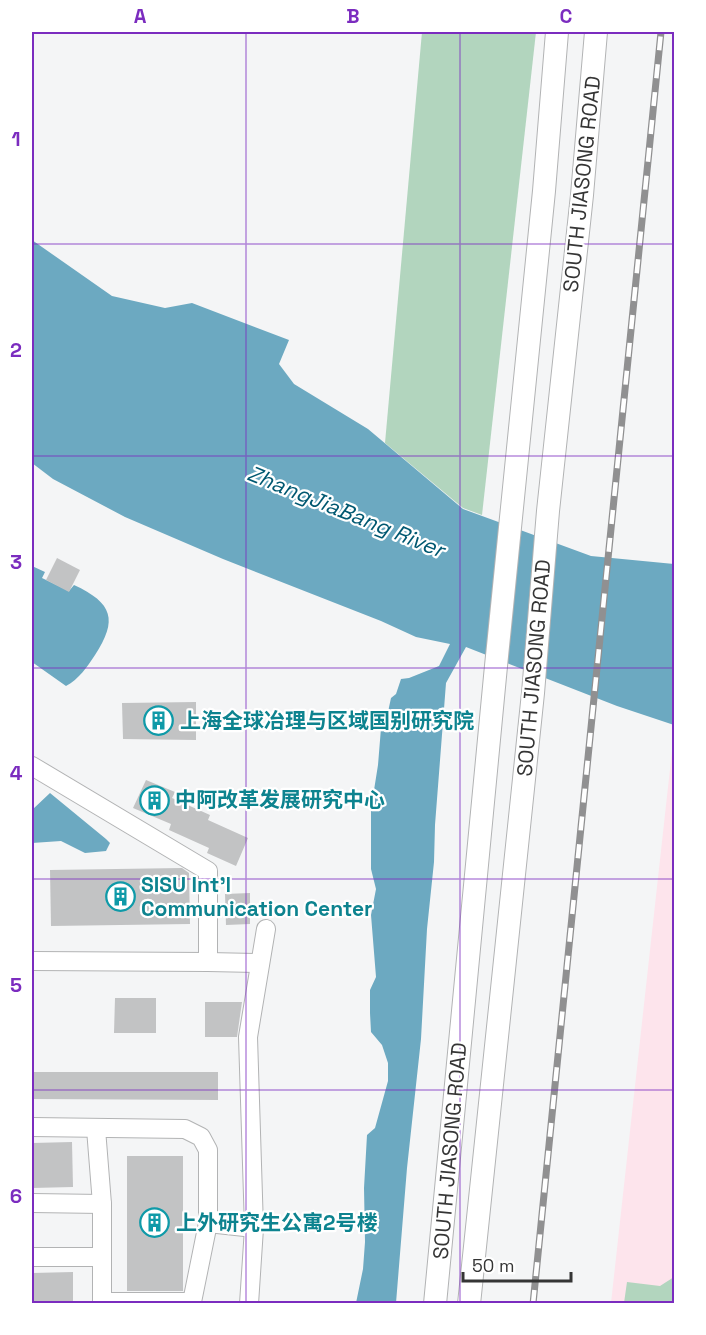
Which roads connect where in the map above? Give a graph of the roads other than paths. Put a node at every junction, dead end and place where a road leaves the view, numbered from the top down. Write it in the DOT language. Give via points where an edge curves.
graph roads {
  1 [pos="557,32"];
  2 [pos="596,32"];
  3 [pos="32,766"];
  4 [pos="266,929"];
  5 [pos="32,962"];
  6 [pos="208,962"];
  7 [pos="260,963"];
  8 [pos="32,1127"];
  9 [pos="96,1129"];
  10 [pos="32,1203"];
  11 [pos="102,1204"];
  12 [pos="208,1223"];
  13 [pos="254,1228"];
  14 [pos="32,1257"];
  15 [pos="102,1257"];
  16 [pos="249,1304"];
  17 [pos="435,1304"];
  18 [pos="469,1304"];
  1 -- 17 [label="main road, SOUTH JIASONG ROAD"];
  2 -- 18 [label="main road, SOUTH JIASONG ROAD"];
  3 -- 6 [label="street" via="208,871"];
  4 -- 7 [label="street"];
  5 -- 6 [label="street"];
  6 -- 7 [label="street"];
  7 -- 13 [label="street" via="248,1037"];
  8 -- 9 [label="street"];
  9 -- 11 [label="street"];
  9 -- 12 [label="street" via="185,1130 201,1137 208,1150"];
  10 -- 11 [label="street"];
  11 -- 15 [label="street"];
  12 -- 13 [label="street"];
  12 -- 15 [label="street" via="192,1302 102,1302"];
  13 -- 16 [label="street"];
  14 -- 15 [label="street"];
}
